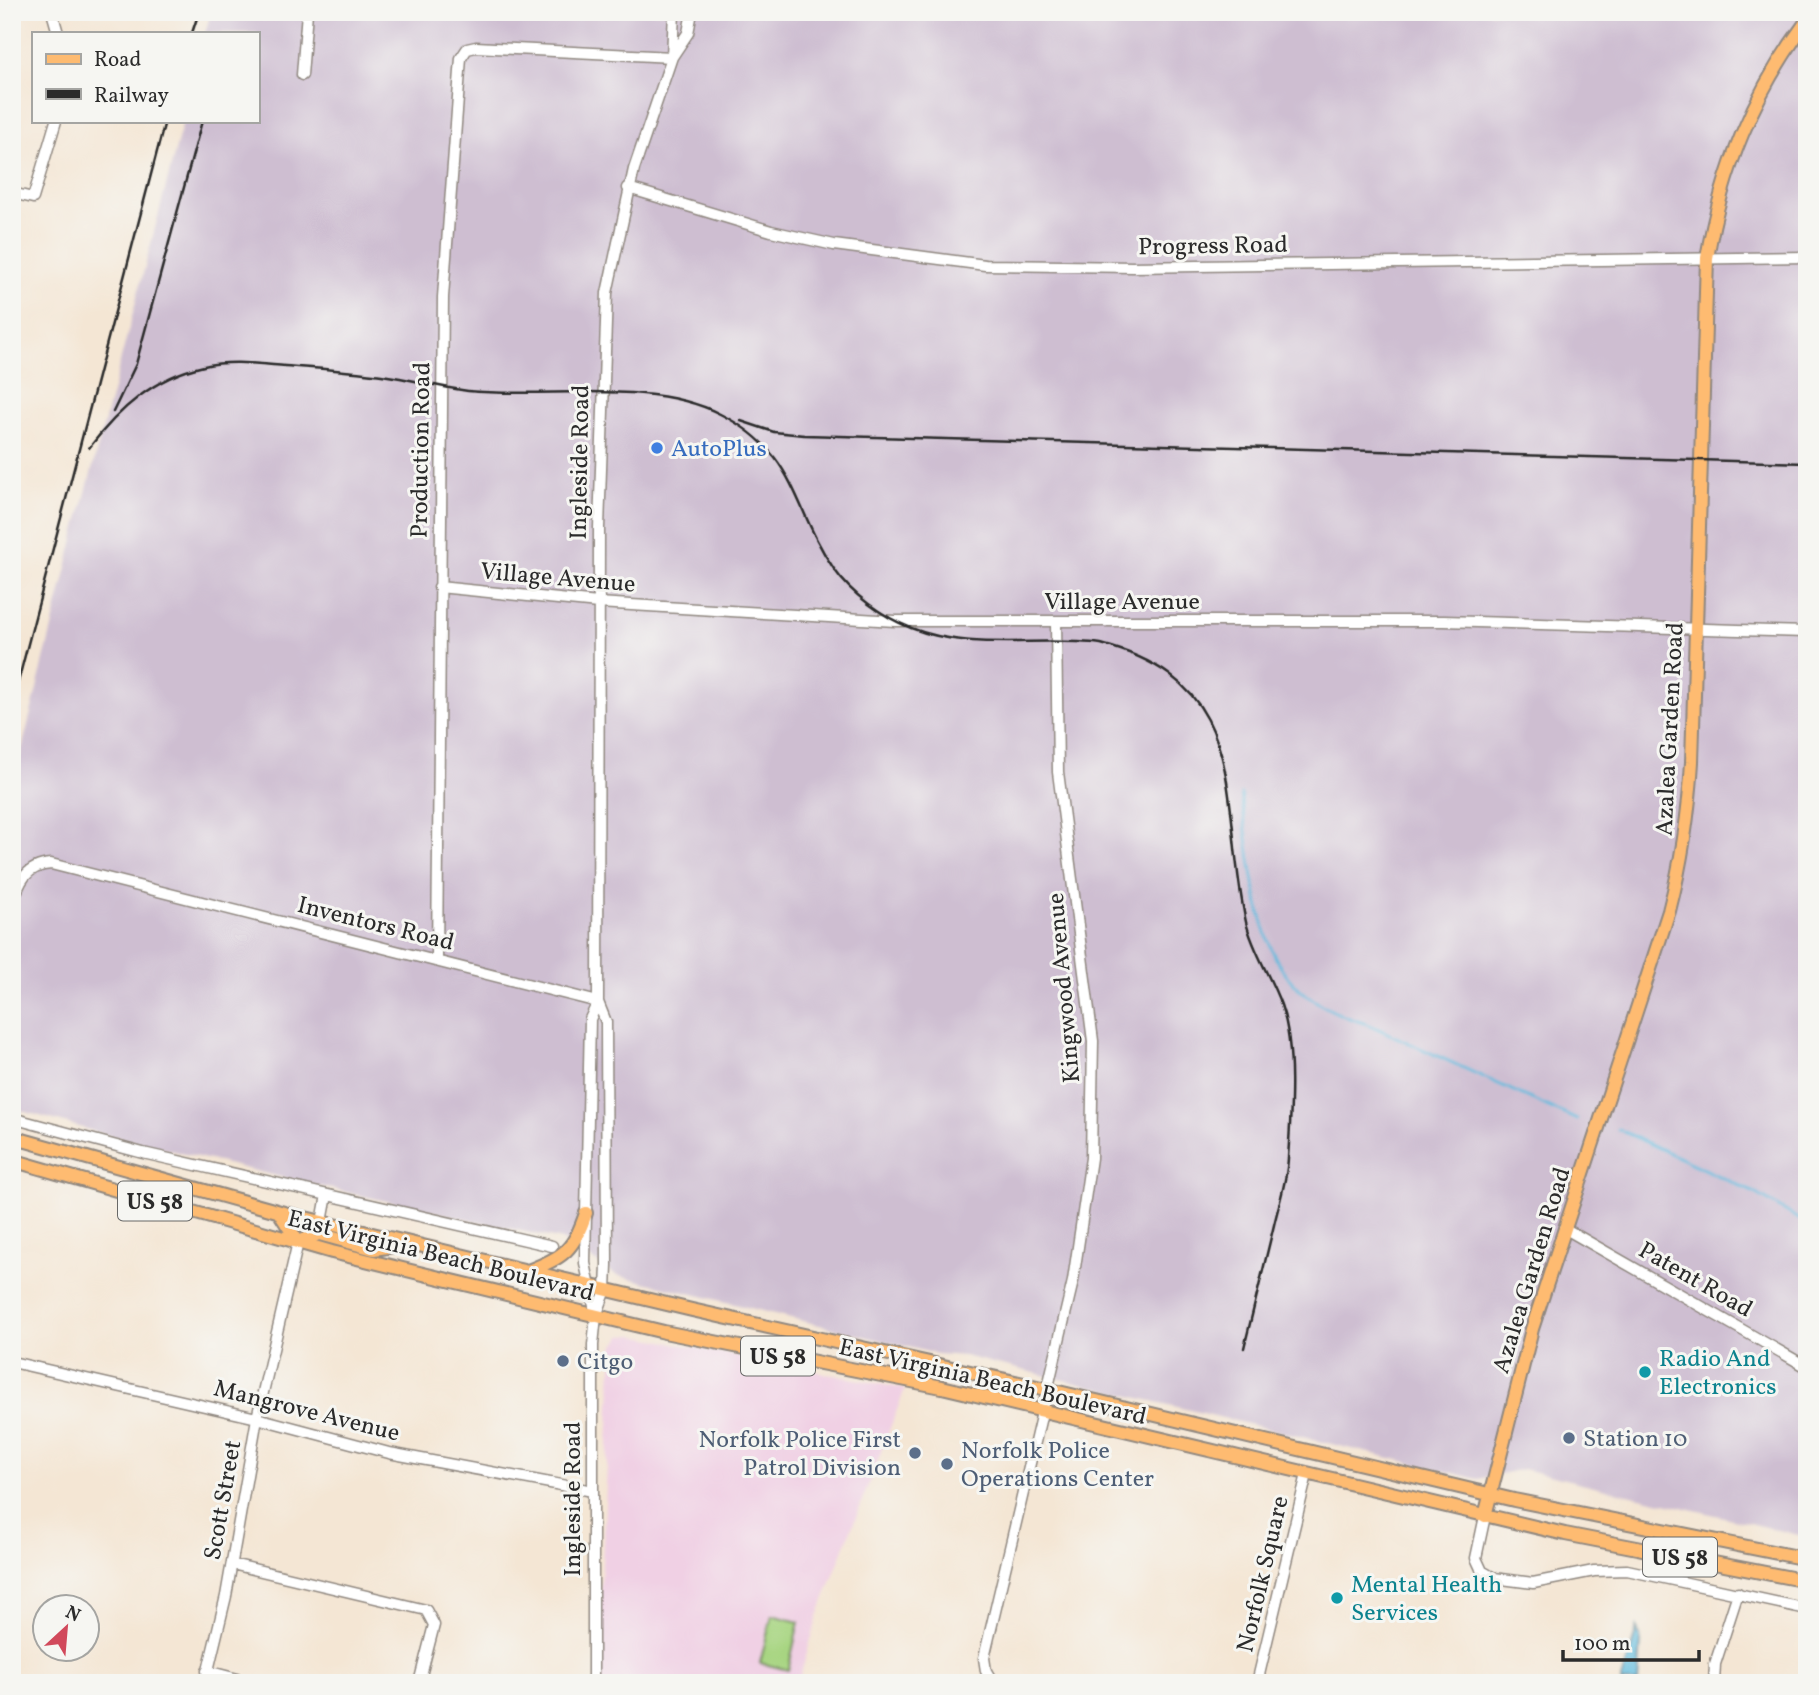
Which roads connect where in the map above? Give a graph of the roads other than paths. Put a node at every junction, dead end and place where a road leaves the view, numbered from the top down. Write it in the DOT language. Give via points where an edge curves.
graph roads {
  1 [pos="52,12"];
  2 [pos="307,12"];
  3 [pos="674,12"];
  4 [pos="692,12"];
  5 [pos="1807,21"];
  6 [pos="58,32"];
  7 [pos="672,57"];
  8 [pos="302,75"];
  9 [pos="56,122"];
  10 [pos="628,188"];
  11 [pos="12,192"];
  12 [pos="1807,257"];
  13 [pos="1707,258"];
  14 [pos="439,587"];
  15 [pos="598,603"];
  16 [pos="1056,622"];
  17 [pos="1695,630"];
  18 [pos="1807,632"];
  19 [pos="12,905"];
  20 [pos="437,960"];
  21 [pos="598,1002"];
  22 [pos="12,1118"];
  23 [pos="14,1137"];
  24 [pos="12,1160"];
  25 [pos="327,1195"];
  26 [pos="279,1212"];
  27 [pos="586,1213"];
  28 [pos="322,1222"];
  29 [pos="1564,1228"];
  30 [pos="298,1242"];
  31 [pos="411,1243"];
  32 [pos="552,1246"];
  33 [pos="528,1271"];
  34 [pos="588,1286"];
  35 [pos="606,1290"];
  36 [pos="596,1316"];
  37 [pos="12,1362"];
  38 [pos="1807,1367"];
  39 [pos="1046,1389"];
  40 [pos="1041,1411"];
  41 [pos="257,1418"];
  42 [pos="1307,1474"];
  43 [pos="593,1491"];
  44 [pos="1490,1494"];
  45 [pos="1558,1509"];
  46 [pos="1485,1516"];
  47 [pos="1554,1532"];
  48 [pos="1807,1559"];
  49 [pos="232,1564"];
  50 [pos="1807,1581"];
  51 [pos="1738,1593"];
  52 [pos="1807,1609"];
  53 [pos="208,1671"];
  54 [pos="986,1671"];
  55 [pos="205,1683"];
  56 [pos="253,1683"];
  57 [pos="419,1683"];
  58 [pos="593,1683"];
  59 [pos="981,1683"];
  60 [pos="993,1683"];
  61 [pos="1257,1683"];
  62 [pos="1714,1683"];
  1 -- 6 [label="street"];
  2 -- 8 [label="street"];
  3 -- 7 [label="street, Ingleside Road"];
  4 -- 7 [label="street, Ingleside Road" via="688,33"];
  5 -- 13 [label="main road, Azalea Garden Road" via="1764,85 1736,144 1720,191"];
  7 -- 10 [label="street, Ingleside Road"];
  7 -- 14 [label="street, Production Road" via="476,47 467,49 461,58 443,297"];
  9 -- 11 [label="street" via="33,198"];
  10 -- 13 [label="street, Progress Road" via="834,246 985,265"];
  10 -- 15 [label="street, Ingleside Road" via="607,293"];
  12 -- 13 [label="street, Progress Road"];
  13 -- 17 [label="main road, Azalea Garden Road"];
  14 -- 15 [label="street, Village Avenue"];
  14 -- 20 [label="street, Production Road"];
  15 -- 16 [label="street, Village Avenue" via="844,619"];
  15 -- 21 [label="street, Ingleside Road"];
  16 -- 17 [label="street, Village Avenue" via="1430,621"];
  16 -- 39 [label="street, Kingwood Avenue" via="1058,772 1093,1041 1093,1103 1082,1230"];
  17 -- 18 [label="street, Village Avenue"];
  17 -- 29 [label="main road, Azalea Garden Road" via="1690,798 1679,873"];
  19 -- 20 [label="street, Inventors Road" via="22,878 51,864"];
  20 -- 21 [label="street, Inventors Road"];
  21 -- 27 [label="street, Ingleside Road" via="590,1019 587,1057"];
  21 -- 35 [label="street, Ingleside Road" via="606,1022"];
  22 -- 25 [label="street, East Virginia Beach Boulevard"];
  23 -- 26 [label="main road, East Virginia Beach Boulevard / US 58"];
  24 -- 30 [label="main road, East Virginia Beach Boulevard / US 58"];
  25 -- 28 [label="street, East Virginia Beach Boulevard"];
  25 -- 32 [label="street, East Virginia Beach Boulevard"];
  26 -- 28 [label="main road, East Virginia Beach Boulevard / US 58"];
  26 -- 30 [label="main road"];
  27 -- 33 [label="main road" via="571,1247 555,1260"];
  27 -- 34 [label="street, Ingleside Road"];
  28 -- 31 [label="main road, East Virginia Beach Boulevard / US 58"];
  29 -- 38 [label="street, Patent Road"];
  29 -- 44 [label="main road, Azalea Garden Road" via="1532,1329"];
  30 -- 31 [label="main road" via="320,1234 374,1249"];
  30 -- 36 [label="main road, East Virginia Beach Boulevard / US 58"];
  30 -- 41 [label="street, Scott Street"];
  31 -- 33 [label="main road, East Virginia Beach Boulevard / US 58"];
  33 -- 34 [label="main road, East Virginia Beach Boulevard / US 58"];
  34 -- 35 [label="main road, East Virginia Beach Boulevard / US 58"];
  34 -- 36 [label="street, Ingleside Road"];
  35 -- 36 [label="street, Ingleside Road"];
  35 -- 39 [label="main road, East Virginia Beach Boulevard / US 58"];
  36 -- 40 [label="main road, East Virginia Beach Boulevard / US 58"];
  36 -- 43 [label="street, Ingleside Road"];
  37 -- 41 [label="street, Mangrove Avenue"];
  39 -- 40 [label="street"];
  39 -- 44 [label="main road, East Virginia Beach Boulevard / US 58"];
  40 -- 42 [label="main road, East Virginia Beach Boulevard / US 58"];
  40 -- 54 [label="street" via="986,1645"];
  41 -- 43 [label="street, Mangrove Avenue" via="388,1453"];
  41 -- 49 [label="street, Scott Street"];
  42 -- 46 [label="main road, East Virginia Beach Boulevard / US 58"];
  42 -- 61 [label="street, Norfolk Square"];
  43 -- 58 [label="street, Ingleside Road"];
  44 -- 45 [label="main road, East Virginia Beach Boulevard / US 58"];
  44 -- 46 [label="main road, Azalea Garden Road"];
  45 -- 47 [label="main road"];
  45 -- 48 [label="main road, East Virginia Beach Boulevard / US 58"];
  46 -- 47 [label="main road, East Virginia Beach Boulevard / US 58"];
  46 -- 51 [label="street" via="1476,1558 1482,1571 1494,1578 1542,1583 1594,1571 1628,1570"];
  47 -- 50 [label="main road, East Virginia Beach Boulevard / US 58"];
  49 -- 53 [label="street, Scott Street"];
  49 -- 57 [label="street" via="420,1607 430,1614 434,1625"];
  51 -- 52 [label="street"];
  51 -- 62 [label="street" via="1715,1664"];
  53 -- 55 [label="street, Scott Street"];
  53 -- 56 [label="street"];
  54 -- 59 [label="street"];
  54 -- 60 [label="street"];
}
